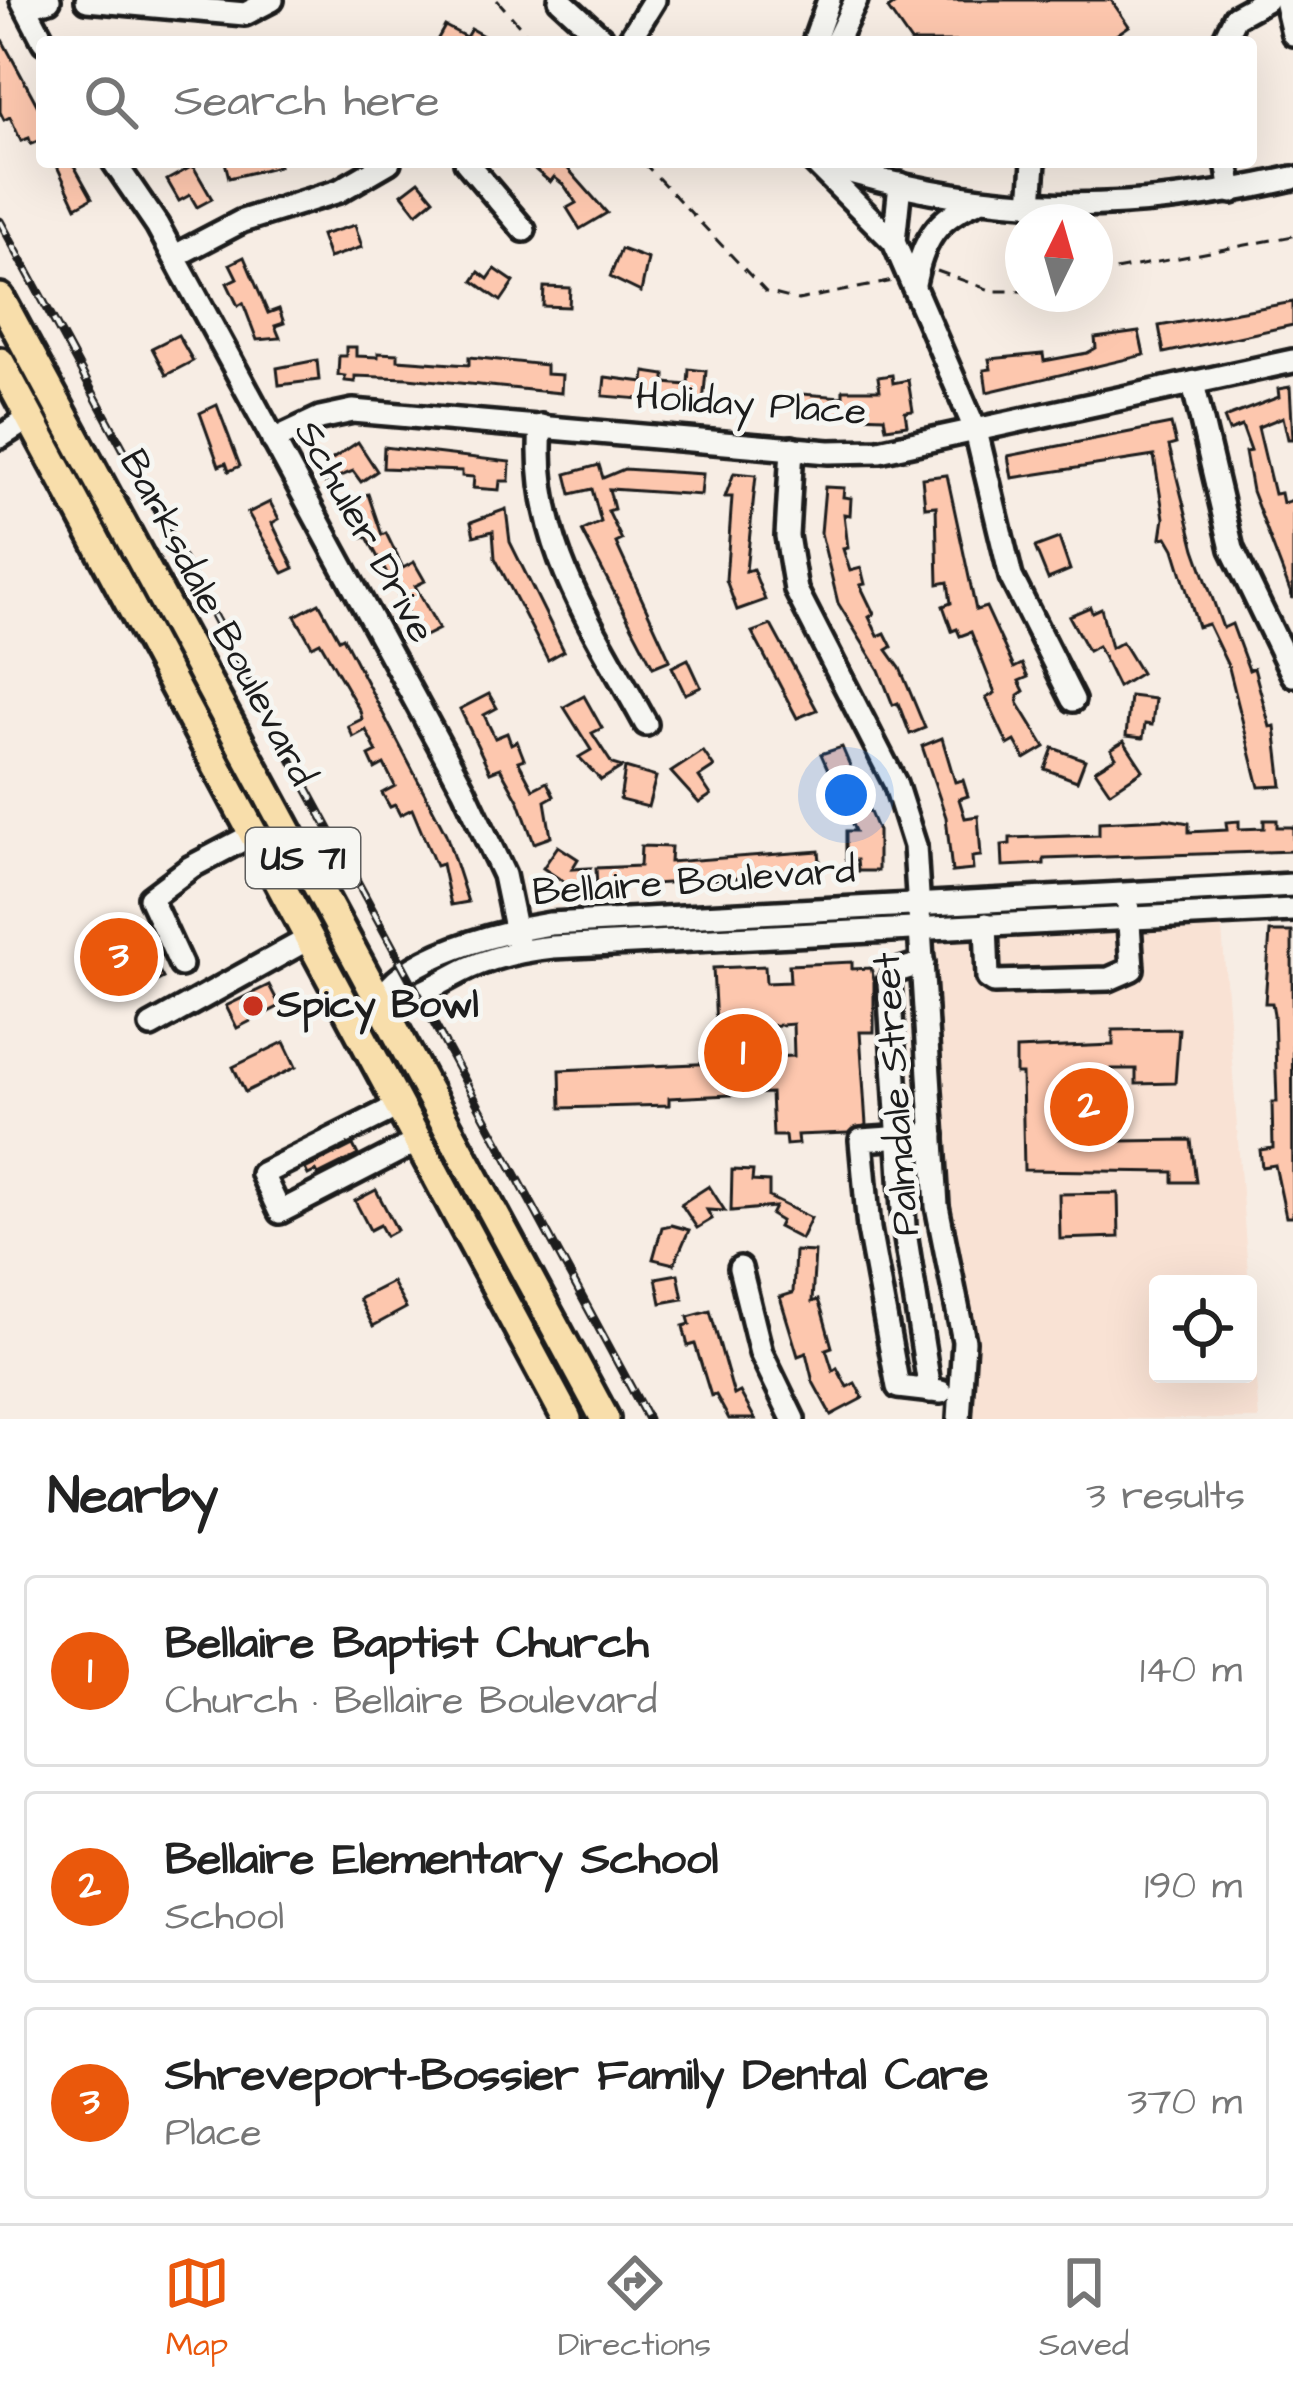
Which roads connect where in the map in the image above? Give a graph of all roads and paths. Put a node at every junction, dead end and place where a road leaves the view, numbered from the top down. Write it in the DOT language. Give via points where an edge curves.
graph roads {
  1 [pos="49,0"];
  2 [pos="87,0"];
  3 [pos="272,0"];
  4 [pos="497,0"];
  5 [pos="654,0"];
  6 [pos="829,0"];
  7 [pos="856,0"];
  8 [pos="1266,0"];
  9 [pos="1285,0"];
  10 [pos="569,3"];
  11 [pos="24,4"];
  12 [pos="1293,34"];
  13 [pos="41,36"];
  14 [pos="529,36"];
  15 [pos="600,36"];
  16 [pos="632,36"];
  17 [pos="816,36"];
  18 [pos="839,36"];
  19 [pos="1226,36"];
  20 [pos="118,168"];
  21 [pos="379,168"];
  22 [pos="471,168"];
  23 [pos="649,168"];
  24 [pos="822,168"];
  25 [pos="839,168"];
  26 [pos="1034,168"];
  27 [pos="1228,168"];
  28 [pos="1293,178"];
  29 [pos="900,184"];
  30 [pos="1232,192"];
  31 [pos="980,200"];
  32 [pos="1021,204"];
  33 [pos="1031,204"];
  34 [pos="1113,208"];
  35 [pos="524,230"];
  36 [pos="1293,236"];
  37 [pos="894,242"];
  38 [pos="175,256"];
  39 [pos="1113,271"];
  40 [pos="913,278"];
  41 [pos="1005,291"];
  42 [pos="0,298"];
  43 [pos="5,359"];
  44 [pos="1293,361"];
  45 [pos="1193,383"];
  46 [pos="30,418"];
  47 [pos="541,426"];
  48 [pos="976,431"];
  49 [pos="0,436"];
  50 [pos="273,440"];
  51 [pos="792,448"];
  52 [pos="1293,675"];
  53 [pos="1072,700"];
  54 [pos="646,724"];
  55 [pos="252,835"];
  56 [pos="1293,885"];
  57 [pos="1128,906"];
  58 [pos="1293,910"];
  59 [pos="920,916"];
  60 [pos="986,925"];
  61 [pos="308,939"];
  62 [pos="518,940"];
  63 [pos="923,963"];
  64 [pos="181,965"];
  65 [pos="380,1003"];
  66 [pos="351,1017"];
  67 [pos="151,1026"];
  68 [pos="927,1035"];
  69 [pos="891,1038"];
  70 [pos="398,1106"];
  71 [pos="933,1136"];
  72 [pos="897,1138"];
  73 [pos="418,1142"];
  74 [pos="940,1223"];
  75 [pos="904,1226"];
  76 [pos="869,1229"];
  77 [pos="740,1268"];
  78 [pos="930,1391"];
  79 [pos="962,1395"];
  80 [pos="567,1419"];
  81 [pos="605,1419"];
  82 [pos="793,1419"];
  83 [pos="959,1419"];
  1 -- 11 [label="street"];
  2 -- 3 [label="street" via="245,14"];
  4 -- 14 [label="path"];
  5 -- 16 [label="street"];
  6 -- 17 [label="street"];
  7 -- 18 [label="street"];
  8 -- 19 [label="street" via="1235,16"];
  9 -- 12 [label="street"];
  10 -- 15 [label="street"];
  11 -- 13 [label="street"];
  20 -- 38 [label="street, Schuler Drive"];
  21 -- 38 [label="street"];
  22 -- 35 [label="street"];
  23 -- 40 [label="path" via="752,280 778,297 809,299"];
  24 -- 37 [label="street"];
  25 -- 29 [label="street"];
  26 -- 33 [label="street"];
  27 -- 30 [label="street"];
  28 -- 30 [label="street"];
  29 -- 31 [label="street"];
  29 -- 37 [label="street"];
  30 -- 34 [label="street"];
  31 -- 32 [label="street"];
  31 -- 40 [label="street" via="927,237"];
  36 -- 39 [label="path"];
  37 -- 40 [label="street"];
  38 -- 50 [label="street, Schuler Drive"];
  40 -- 41 [label="path" via="937,271"];
  40 -- 48 [label="street"];
  42 -- 43 [label="main road, Barksdale Boulevard / US 71"];
  43 -- 46 [label="main road, Barksdale Boulevard / US 71"];
  43 -- 65 [label="main road, Barksdale Boulevard / US 71"];
  44 -- 45 [label="street, Holiday Place"];
  45 -- 48 [label="street, Holiday Place"];
  45 -- 52 [label="street" via="1232,549"];
  46 -- 49 [label="street"];
  46 -- 55 [label="main road, Barksdale Boulevard / US 71"];
  47 -- 50 [label="street, Holiday Place" via="353,411"];
  47 -- 51 [label="street, Holiday Place"];
  47 -- 54 [label="street" via="541,503 551,539"];
  48 -- 51 [label="street, Holiday Place" via="879,451"];
  48 -- 53 [label="street" via="1011,577"];
  50 -- 62 [label="street, Schuler Drive" via="488,837"];
  51 -- 59 [label="street, Palmdale Street" via="787,536 796,590 895,783 915,846"];
  55 -- 61 [label="main road, Barksdale Boulevard / US 71"];
  55 -- 64 [label="street" via="150,898"];
  56 -- 57 [label="street, Bellaire Boulevard"];
  57 -- 58 [label="street, Bellaire Boulevard"];
  57 -- 59 [label="street, Bellaire Boulevard"];
  57 -- 60 [label="street, Bellaire Boulevard"];
  57 -- 60 [label="street" via="1132,969 1125,976 994,982"];
  59 -- 60 [label="street, Bellaire Boulevard"];
  59 -- 62 [label="street, Bellaire Boulevard"];
  59 -- 63 [label="street, Palmdale Street"];
  61 -- 66 [label="main road, Barksdale Boulevard / US 71"];
  61 -- 67 [label="street"];
  62 -- 65 [label="street, Bellaire Boulevard" via="464,945 391,983"];
  63 -- 68 [label="street, Palmdale Street"];
  63 -- 69 [label="street" via="894,972 889,982"];
  65 -- 66 [label="main road"];
  65 -- 81 [label="main road, Barksdale Boulevard / US 71"];
  66 -- 70 [label="main road, Barksdale Boulevard / US 71"];
  68 -- 69 [label="street"];
  68 -- 71 [label="street, Palmdale Street"];
  69 -- 72 [label="street"];
  70 -- 73 [label="main road, Barksdale Boulevard / US 71"];
  70 -- 73 [label="street" via="262,1174 280,1212"];
  71 -- 72 [label="street"];
  71 -- 74 [label="street, Palmdale Street"];
  72 -- 75 [label="street"];
  72 -- 76 [label="street" via="861,1140"];
  73 -- 80 [label="main road, Barksdale Boulevard / US 71"];
  74 -- 75 [label="street"];
  74 -- 79 [label="street, Palmdale Street" via="964,1341"];
  75 -- 76 [label="street"];
  75 -- 78 [label="street"];
  76 -- 78 [label="street" via="898,1387"];
  77 -- 82 [label="street" via="760,1353"];
  78 -- 79 [label="street"];
  79 -- 83 [label="street, Palmdale Street"];
}
